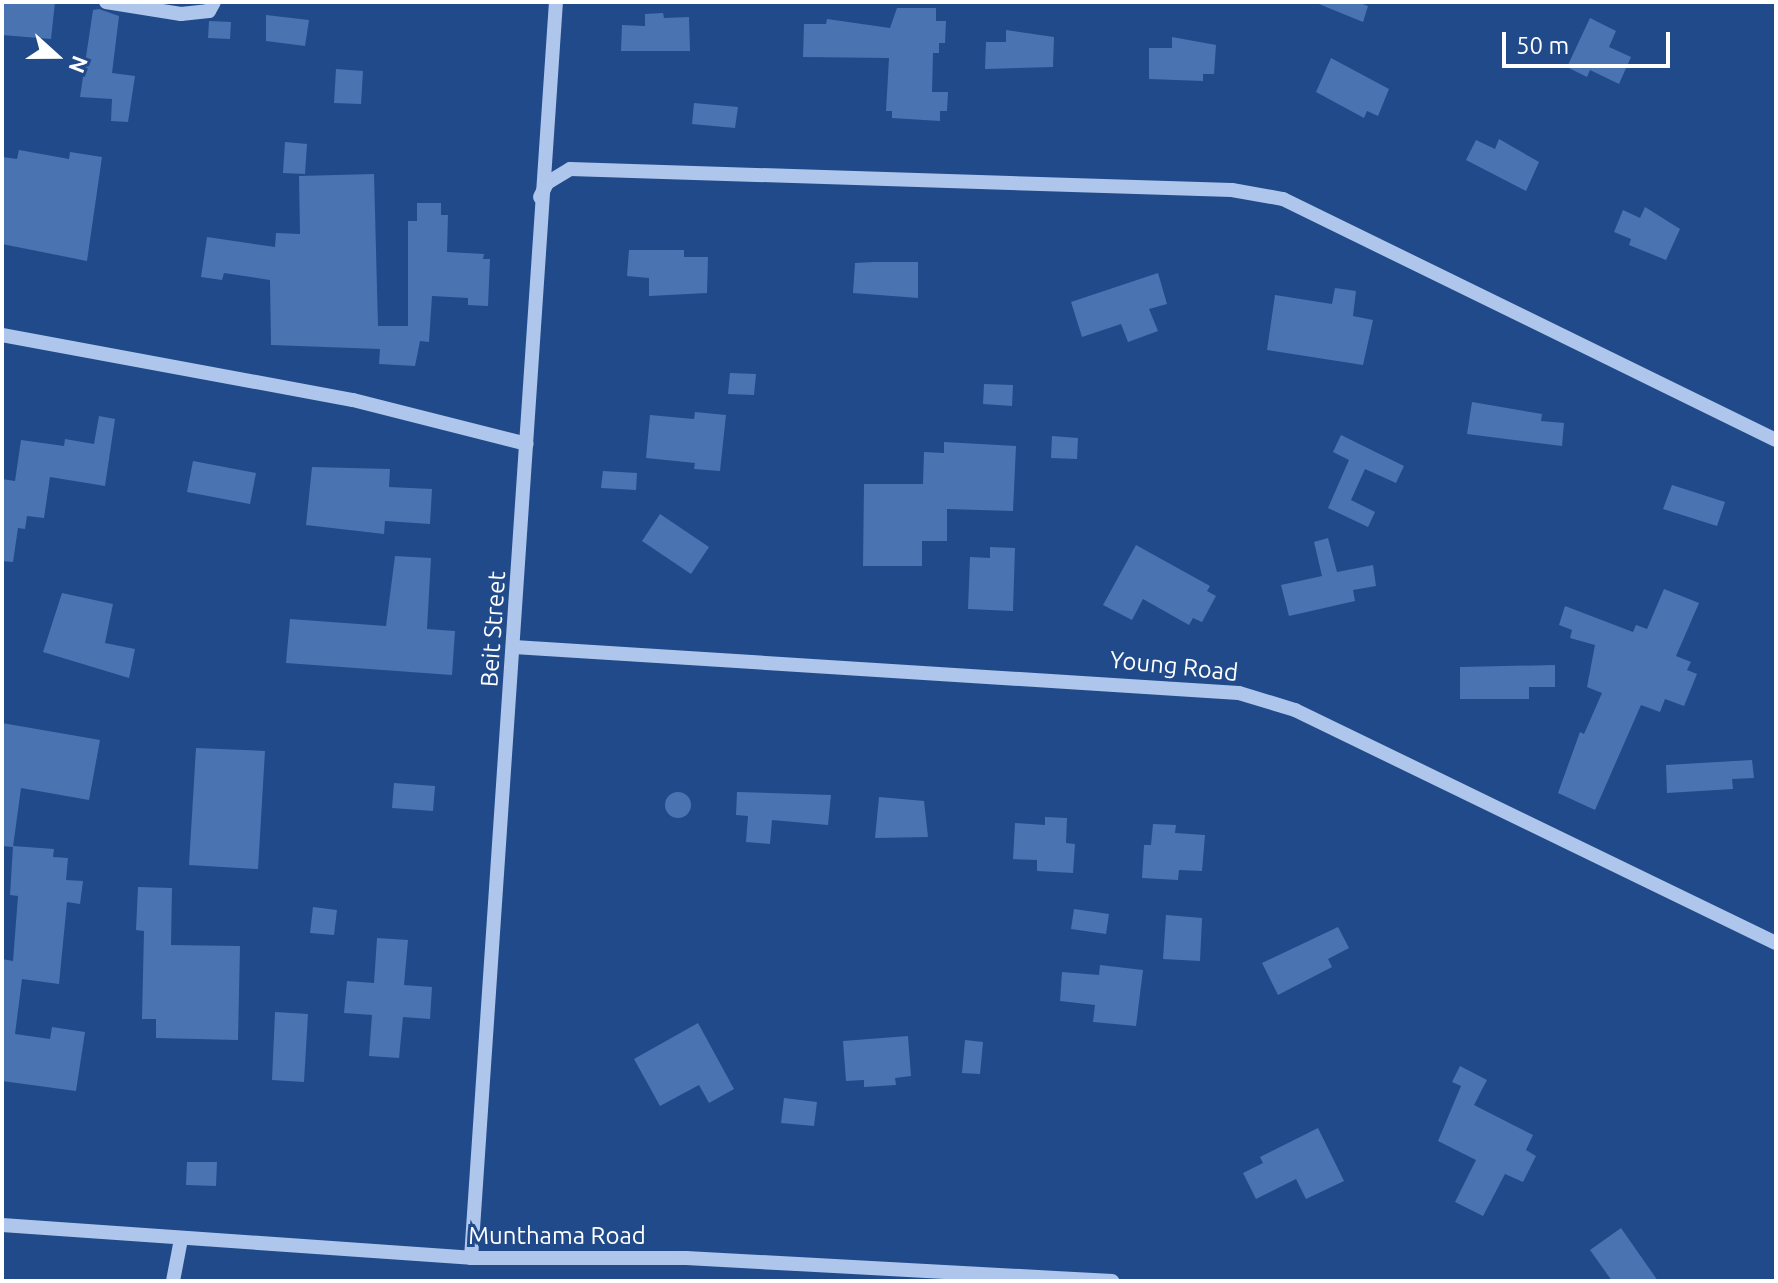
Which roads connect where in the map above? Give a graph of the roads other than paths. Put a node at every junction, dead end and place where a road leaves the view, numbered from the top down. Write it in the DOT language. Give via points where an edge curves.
graph roads {
  1 [pos="106,2"];
  2 [pos="214,2"];
  3 [pos="556,2"];
  4 [pos="540,197"];
  5 [pos="2,335"];
  6 [pos="1776,440"];
  7 [pos="527,444"];
  8 [pos="514,647"];
  9 [pos="1776,943"];
  10 [pos="2,1225"];
  11 [pos="181,1239"];
  12 [pos="471,1258"];
  13 [pos="173,1281"];
  14 [pos="1112,1281"];
  1 -- 2 [label="street" via="181,14 209,11"];
  3 -- 4 [label="street, Beit Street"];
  4 -- 6 [label="street" via="547,183 570,169 1232,190 1283,199"];
  4 -- 7 [label="street, Beit Street"];
  5 -- 7 [label="street" via="353,400"];
  7 -- 8 [label="street, Beit Street"];
  8 -- 9 [label="street, Young Road" via="1178,685 1239,693 1295,710"];
  8 -- 12 [label="street, Beit Street"];
  10 -- 11 [label="street, Munthama Road"];
  11 -- 12 [label="street, Munthama Road"];
  11 -- 13 [label="street"];
  12 -- 14 [label="street, Munthama Road" via="686,1258"];
}
